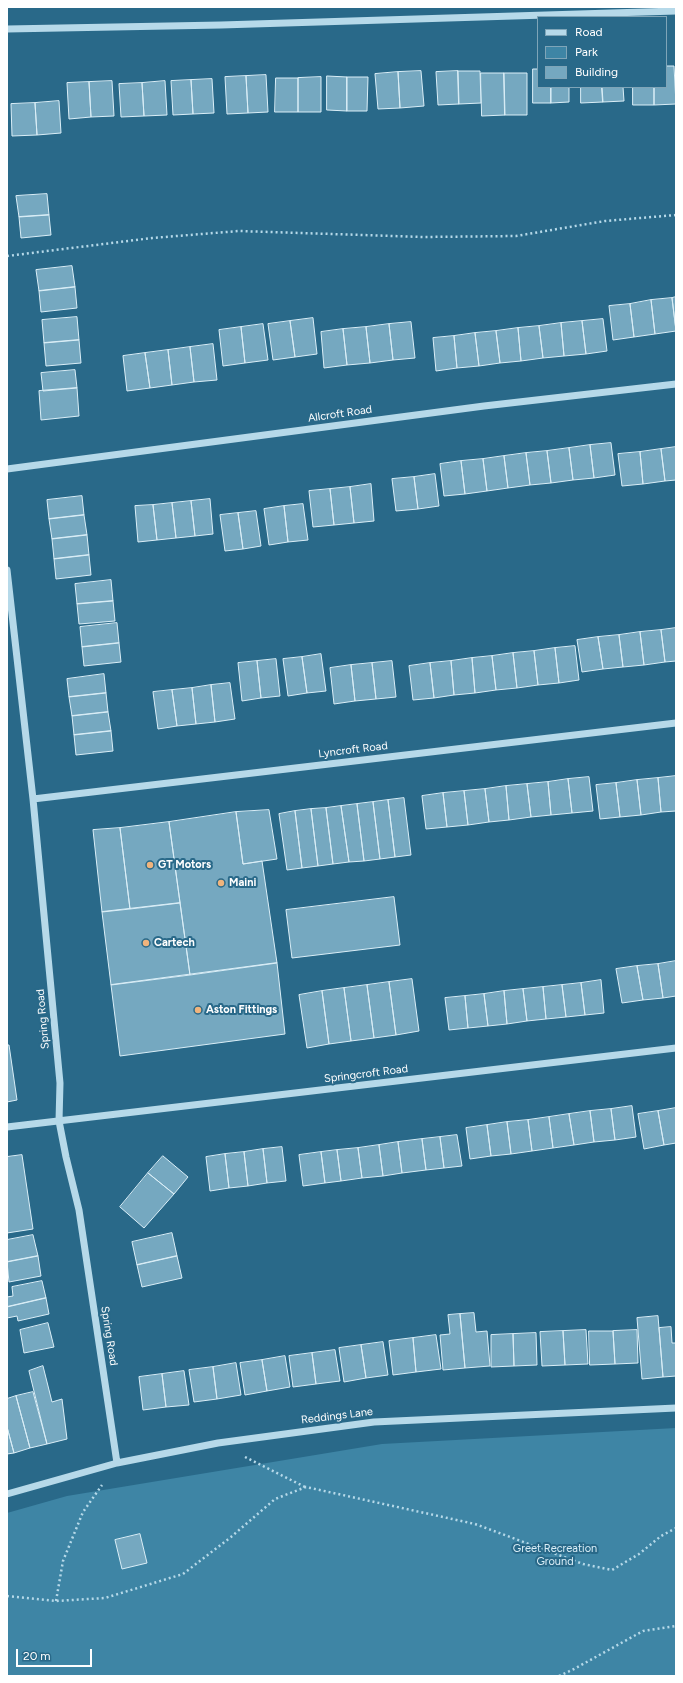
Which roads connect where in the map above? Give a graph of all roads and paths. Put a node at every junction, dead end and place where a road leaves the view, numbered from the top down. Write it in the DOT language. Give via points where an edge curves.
graph roads {
  1 [pos="676,11"];
  2 [pos="7,29"];
  3 [pos="676,215"];
  4 [pos="7,256"];
  5 [pos="676,384"];
  6 [pos="7,469"];
  7 [pos="7,570"];
  8 [pos="676,723"];
  9 [pos="33,799"];
  10 [pos="676,1048"];
  11 [pos="59,1121"];
  12 [pos="7,1127"];
  13 [pos="676,1408"];
  14 [pos="218,1443"];
  15 [pos="117,1463"];
  16 [pos="306,1487"];
  17 [pos="7,1494"];
  18 [pos="676,1528"];
  19 [pos="7,1596"];
  20 [pos="56,1601"];
  21 [pos="676,1626"];
  22 [pos="559,1676"];
  1 -- 2 [label="street"];
  3 -- 4 [label="path" via="605,221 516,236 424,237 239,231 152,238"];
  5 -- 6 [label="street, Allcroft Road" via="484,406"];
  7 -- 9 [label="street, Spring Road"];
  8 -- 9 [label="street, Lyncroft Road"];
  9 -- 11 [label="street, Spring Road" via="60,1083"];
  10 -- 11 [label="street, Springcroft Road"];
  11 -- 12 [label="street, Springcroft Road"];
  11 -- 15 [label="street, Spring Road" via="79,1210"];
  13 -- 14 [label="street, Reddings Lane" via="374,1422"];
  14 -- 15 [label="street, Reddings Lane"];
  14 -- 16 [label="path"];
  15 -- 17 [label="street, Reddings Lane"];
  15 -- 20 [label="path" via="83,1512 63,1561"];
  16 -- 18 [label="path" via="475,1524 583,1564 612,1570"];
  16 -- 20 [label="path" via="275,1499 183,1574 105,1598"];
  19 -- 20 [label="path"];
  21 -- 22 [label="path" via="643,1631"];
}
